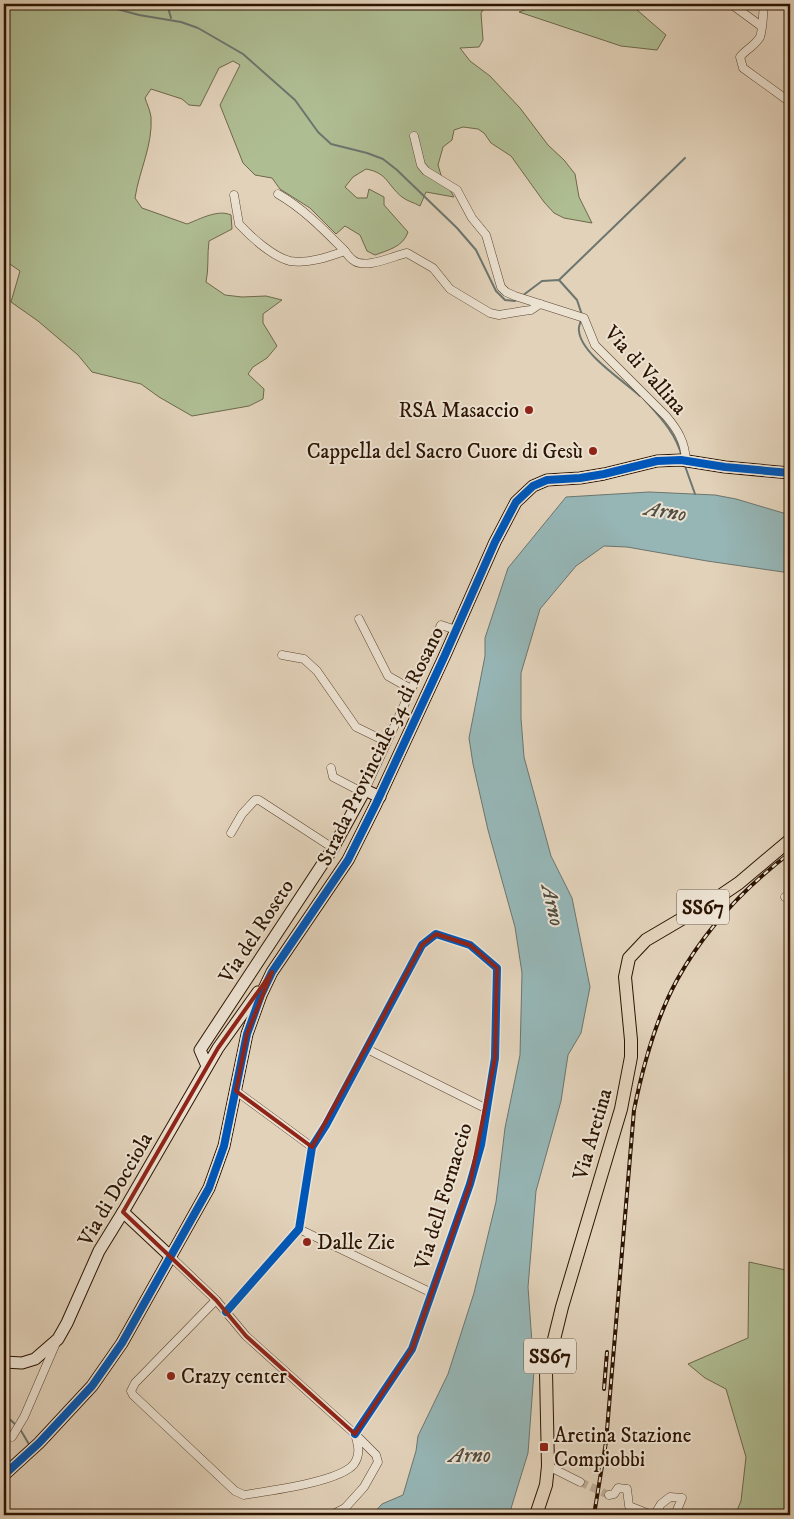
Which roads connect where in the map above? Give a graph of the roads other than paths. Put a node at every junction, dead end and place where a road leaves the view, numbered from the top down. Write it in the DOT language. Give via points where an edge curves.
graph roads {
  1 [pos="732,4"];
  2 [pos="764,4"];
  3 [pos="761,26"];
  4 [pos="790,102"];
  5 [pos="414,136"];
  6 [pos="278,194"];
  7 [pos="234,195"];
  8 [pos="345,251"];
  9 [pos="540,304"];
  10 [pos="684,461"];
  11 [pos="790,473"];
  12 [pos="359,619"];
  13 [pos="456,630"];
  14 [pos="282,655"];
  15 [pos="412,689"];
  16 [pos="387,742"];
  17 [pos="331,768"];
  18 [pos="365,790"];
  19 [pos="380,797"];
  20 [pos="232,833"];
  21 [pos="790,840"];
  22 [pos="333,848"];
  23 [pos="272,972"];
  24 [pos="367,1049"];
  25 [pos="207,1066"];
  26 [pos="236,1091"];
  27 [pos="487,1109"];
  28 [pos="312,1148"];
  29 [pos="123,1212"];
  30 [pos="299,1229"];
  31 [pos="171,1257"];
  32 [pos="432,1293"];
  33 [pos="216,1300"];
  34 [pos="226,1312"];
  35 [pos="58,1339"];
  36 [pos="4,1362"];
  37 [pos="356,1434"];
  38 [pos="12,1437"];
  39 [pos="548,1466"];
  40 [pos="4,1475"];
  41 [pos="580,1482"];
  42 [pos="609,1495"];
  43 [pos="331,1515"];
  44 [pos="536,1515"];
  45 [pos="675,1515"];
  1 -- 3 [label="street"];
  2 -- 3 [label="street"];
  3 -- 4 [label="street" via="760,36 740,58 743,68"];
  5 -- 9 [label="street, Via di Vallina" via="421,165 457,190 472,218 486,235 501,287 515,296"];
  6 -- 8 [label="street" via="310,217"];
  7 -- 8 [label="street" via="239,224 271,251 289,260 304,261"];
  8 -- 9 [label="street" via="352,260 371,263 407,253 433,268 450,289 490,313 499,315 531,310"];
  9 -- 10 [label="street, Via di Vallina" via="581,316 595,345 676,427 685,447"];
  10 -- 11 [label="main road, Strada Provinciale 34 di Rosano"];
  10 -- 13 [label="main road, Strada Provinciale 34 di Rosano" via="657,461 604,474 547,480 533,486 507,516"];
  12 -- 15 [label="street" via="388,676"];
  13 -- 15 [label="street, Via del Roseto" via="441,626"];
  13 -- 19 [label="main road, Strada Provinciale 34 di Rosano"];
  14 -- 16 [label="street" via="304,659 318,671 356,727"];
  15 -- 16 [label="street, Via del Roseto"];
  16 -- 18 [label="street, Via del Roseto"];
  17 -- 18 [label="street" via="332,777 358,790"];
  18 -- 19 [label="main road"];
  18 -- 22 [label="main road, Via del Roseto"];
  19 -- 23 [label="main road, Strada Provinciale 34 di Rosano" via="348,860"];
  20 -- 22 [label="street" via="242,814 254,800 259,800"];
  21 -- 39 [label="main road, Via Aretina / SS67" via="733,887 646,940 626,966 631,1040 628,1080 546,1372"];
  22 -- 25 [label="main road, Via del Roseto" via="200,1050"];
  23 -- 25 [label="main road, Via di Docciola"];
  23 -- 26 [label="main road, Strada Provinciale 34 di Rosano" via="247,1034"];
  24 -- 27 [label="street"];
  24 -- 27 [label="street, Via dell Fornaccio" via="422,945 436,934 470,945 497,968 495,1058"];
  24 -- 28 [label="street, Via dell Fornaccio"];
  25 -- 29 [label="main road, Via di Docciola"];
  26 -- 28 [label="street"];
  26 -- 31 [label="main road, Strada Provinciale 34 di Rosano" via="224,1146 209,1188"];
  27 -- 32 [label="street, Via dell Fornaccio" via="470,1184"];
  28 -- 30 [label="street"];
  29 -- 31 [label="main road"];
  29 -- 35 [label="main road, Via di Docciola" via="99,1251"];
  30 -- 32 [label="street"];
  30 -- 34 [label="street"];
  31 -- 33 [label="street"];
  31 -- 40 [label="main road, Strada Provinciale 34 di Rosano" via="122,1343 92,1386"];
  32 -- 37 [label="street, Via dell Fornaccio" via="412,1349"];
  33 -- 34 [label="street"];
  33 -- 37 [label="street" via="135,1383 131,1390 133,1395 235,1491 244,1495 321,1481 350,1468 359,1451"];
  34 -- 37 [label="street" via="246,1336"];
  35 -- 36 [label="main road" via="35,1358 22,1363"];
  35 -- 38 [label="street, Via di Docciola"];
  37 -- 43 [label="street" via="376,1455 378,1462 364,1487 345,1508"];
  39 -- 41 [label="street"];
  39 -- 44 [label="main road, Via Aretina / SS67" via="546,1485"];
  42 -- 45 [label="street" via="618,1488 628,1489 629,1506 649,1514 655,1514 670,1497 682,1498"];
}
